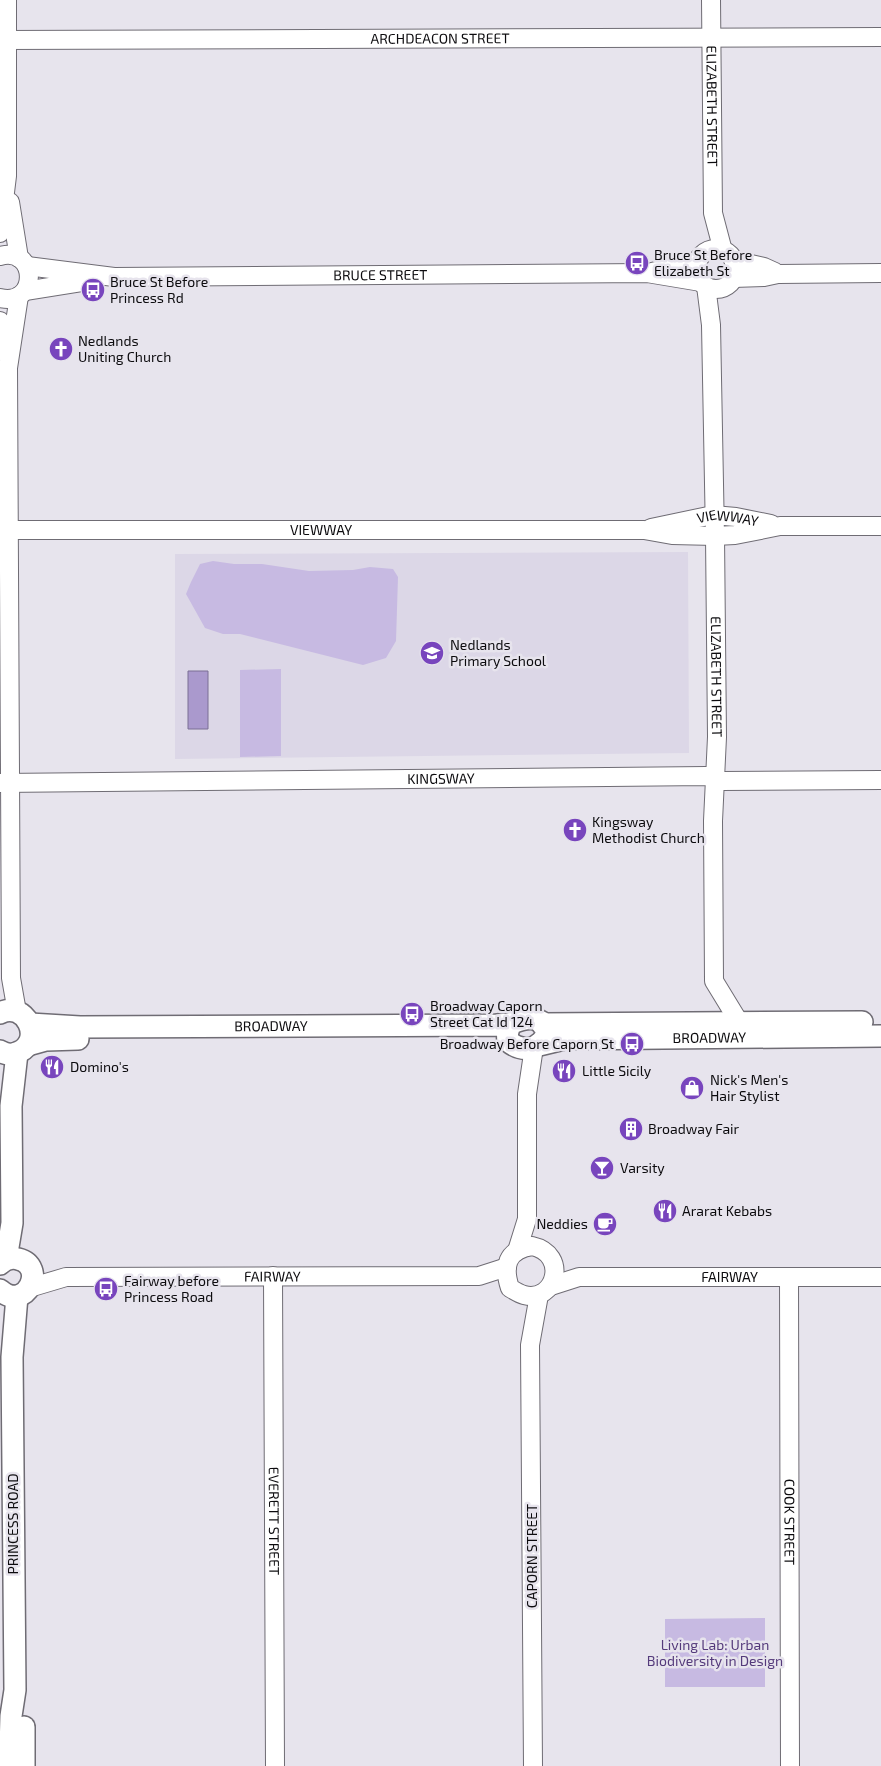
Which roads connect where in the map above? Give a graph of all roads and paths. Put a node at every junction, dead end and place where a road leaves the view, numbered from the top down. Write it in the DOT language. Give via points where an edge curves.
graph roads {
  1 [pos="7,0"];
  2 [pos="711,0"];
  3 [pos="881,37"];
  4 [pos="711,38"];
  5 [pos="4,40"];
  6 [pos="7,176"];
  7 [pos="713,213"];
  8 [pos="0,232"];
  9 [pos="0,256"];
  10 [pos="701,257"];
  11 [pos="23,262"];
  12 [pos="881,273"];
  13 [pos="647,274"];
  14 [pos="720,274"];
  15 [pos="114,277"];
  16 [pos="22,293"];
  17 [pos="0,298"];
  18 [pos="0,321"];
  19 [pos="8,368"];
  20 [pos="713,515"];
  21 [pos="780,526"];
  22 [pos="881,526"];
  23 [pos="5,530"];
  24 [pos="644,530"];
  25 [pos="715,536"];
  26 [pos="714,779"];
  27 [pos="881,780"];
  28 [pos="5,783"];
  29 [pos="13,1015"];
  30 [pos="739,1022"];
  31 [pos="881,1022"];
  32 [pos="542,1024"];
  33 [pos="881,1036"];
  34 [pos="523,1041"];
  35 [pos="11,1052"];
  36 [pos="527,1219"];
  37 [pos="539,1248"];
  38 [pos="516,1251"];
  39 [pos="14,1262"];
  40 [pos="554,1264"];
  41 [pos="507,1267"];
  42 [pos="273,1276"];
  43 [pos="479,1276"];
  44 [pos="66,1277"];
  45 [pos="579,1277"];
  46 [pos="789,1277"];
  47 [pos="881,1277"];
  48 [pos="545,1290"];
  49 [pos="515,1291"];
  50 [pos="13,1292"];
  51 [pos="530,1345"];
  52 [pos="15,1690"];
  53 [pos="3,1766"];
  54 [pos="24,1766"];
  55 [pos="275,1766"];
  56 [pos="533,1766"];
  57 [pos="790,1766"];
  1 -- 5 [label="street"];
  2 -- 4 [label="street, ELIZABETH STREET"];
  3 -- 4 [label="street, ARCHDEACON STREET"];
  4 -- 5 [label="street, ARCHDEACON STREET"];
  4 -- 7 [label="street, ELIZABETH STREET"];
  5 -- 6 [label="street"];
  6 -- 8 [label="street"];
  6 -- 11 [label="street"];
  7 -- 10 [label="street, ELIZABETH STREET"];
  7 -- 14 [label="street, ELIZABETH STREET"];
  9 -- 11 [label="street, BRUCE STREET" via="10,255"];
  10 -- 13 [label="street, BRUCE STREET"];
  10 -- 14 [label="street, ELIZABETH STREET" via="696,272"];
  10 -- 14 [label="street, BRUCE STREET" via="713,249"];
  11 -- 15 [label="street, BRUCE STREET"];
  11 -- 16 [label="street" via="30,276"];
  12 -- 14 [label="street, BRUCE STREET" via="778,274 764,277"];
  13 -- 14 [label="street, BRUCE STREET"];
  13 -- 15 [label="street, BRUCE STREET"];
  14 -- 20 [label="street, ELIZABETH STREET" via="711,325"];
  15 -- 16 [label="street, BRUCE STREET"];
  16 -- 17 [label="street, BRUCE STREET" via="10,299"];
  16 -- 19 [label="street"];
  18 -- 19 [label="street"];
  19 -- 23 [label="street"];
  20 -- 21 [label="street, VIEWWAY"];
  20 -- 24 [label="street, VIEWWAY"];
  20 -- 25 [label="street, ELIZABETH STREET"];
  21 -- 22 [label="street, VIEWWAY"];
  21 -- 25 [label="street, VIEWWAY"];
  23 -- 24 [label="street, VIEWWAY"];
  23 -- 28 [label="street"];
  24 -- 25 [label="street, VIEWWAY" via="672,535"];
  25 -- 26 [label="street, ELIZABETH STREET" via="717,737"];
  26 -- 27 [label="street, KINGSWAY"];
  26 -- 28 [label="street, KINGSWAY" via="707,776"];
  26 -- 30 [label="street, ELIZABETH STREET" via="714,981"];
  28 -- 29 [label="street"];
  29 -- 34 [label="main road, BROADWAY" via="90,1027"];
  29 -- 35 [label="main road" via="32,1032"];
  30 -- 31 [label="main road, BROADWAY"];
  30 -- 32 [label="main road, BROADWAY"];
  32 -- 34 [label="main road" via="546,1033 543,1042"];
  32 -- 34 [label="main road, BROADWAY" via="536,1020 516,1021"];
  33 -- 34 [label="main road, BROADWAY"];
  34 -- 35 [label="main road, BROADWAY" via="479,1038 61,1039 46,1040"];
  34 -- 36 [label="street" via="527,1094"];
  35 -- 39 [label="main road, PRINCESS ROAD"];
  36 -- 37 [label="street"];
  36 -- 38 [label="street"];
  37 -- 38 [label="street" via="524,1247"];
  37 -- 40 [label="street"];
  38 -- 41 [label="street"];
  39 -- 44 [label="street, FAIRWAY"];
  39 -- 50 [label="main road, PRINCESS ROAD" via="33,1277"];
  40 -- 45 [label="street, FAIRWAY"];
  40 -- 48 [label="street" via="554,1279"];
  41 -- 43 [label="street, FAIRWAY"];
  41 -- 49 [label="street" via="506,1272"];
  42 -- 43 [label="street, FAIRWAY"];
  42 -- 44 [label="street, FAIRWAY"];
  42 -- 55 [label="street, EVERETT STREET"];
  43 -- 49 [label="street, FAIRWAY"];
  44 -- 50 [label="street, FAIRWAY"];
  45 -- 46 [label="street, FAIRWAY"];
  45 -- 48 [label="street, FAIRWAY"];
  46 -- 47 [label="street, FAIRWAY"];
  46 -- 57 [label="street, COOK STREET"];
  48 -- 49 [label="street" via="531,1296"];
  48 -- 51 [label="street, CAPORN STREET"];
  49 -- 51 [label="street, CAPORN STREET"];
  50 -- 52 [label="main road, PRINCESS ROAD"];
  51 -- 56 [label="street, CAPORN STREET"];
  52 -- 53 [label="main road, PRINCESS ROAD" via="10,1749"];
  52 -- 54 [label="main road, PRINCESS ROAD" via="24,1726"];
}
